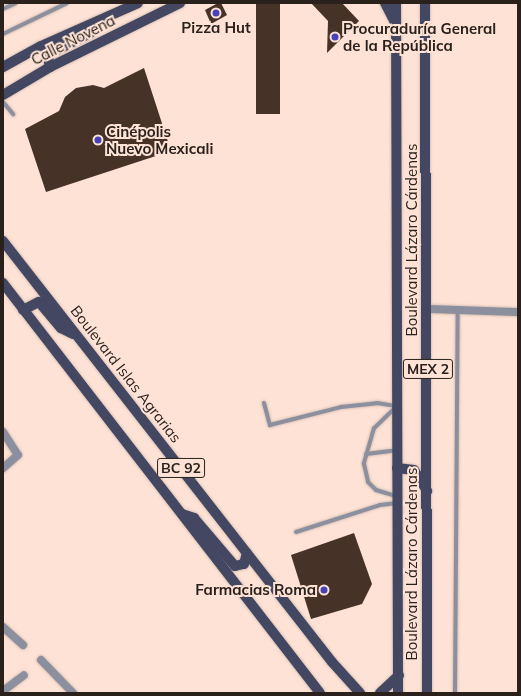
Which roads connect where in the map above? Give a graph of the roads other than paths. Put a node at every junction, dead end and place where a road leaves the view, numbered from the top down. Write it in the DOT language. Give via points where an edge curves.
graph roads {
  1 [pos="16,3"];
  2 [pos="67,3"];
  3 [pos="138,3"];
  4 [pos="180,3"];
  5 [pos="386,3"];
  6 [pos="396,3"];
  7 [pos="425,3"];
  8 [pos="3,10"];
  9 [pos="98,21"];
  10 [pos="396,24"];
  11 [pos="3,34"];
  12 [pos="50,67"];
  13 [pos="3,68"];
  14 [pos="3,95"];
  15 [pos="3,102"];
  16 [pos="13,114"];
  17 [pos="3,242"];
  18 [pos="3,283"];
  19 [pos="427,309"];
  20 [pos="24,310"];
  21 [pos="458,310"];
  22 [pos="518,312"];
  23 [pos="78,337"];
  24 [pos="264,403"];
  25 [pos="397,406"];
  26 [pos="3,432"];
  27 [pos="397,450"];
  28 [pos="366,454"];
  29 [pos="3,468"];
  30 [pos="397,468"];
  31 [pos="428,493"];
  32 [pos="397,500"];
  33 [pos="182,514"];
  34 [pos="296,532"];
  35 [pos="247,553"];
  36 [pos="3,627"];
  37 [pos="23,645"];
  38 [pos="41,660"];
  39 [pos="24,675"];
  40 [pos="398,675"];
  41 [pos="3,691"];
  42 [pos="73,693"];
  43 [pos="320,693"];
  44 [pos="360,693"];
  45 [pos="380,693"];
  46 [pos="398,693"];
  47 [pos="427,693"];
  48 [pos="455,693"];
  1 -- 8 [label="lane"];
  2 -- 11 [label="lane"];
  3 -- 9 [label="main road, Calle Novena"];
  4 -- 12 [label="main road, Calle Novena"];
  5 -- 10 [label="main road"];
  6 -- 10 [label="main road, Boulevard Lázaro Cárdenas / MEX 2"];
  7 -- 19 [label="main road, Boulevard Lázaro Cárdenas / MEX 2"];
  9 -- 12 [label="main road" via="90,33 52,53 48,58"];
  9 -- 13 [label="main road, Calle Novena" via="16,58"];
  10 -- 25 [label="main road, Boulevard Lázaro Cárdenas / MEX 2"];
  12 -- 14 [label="main road, Calle Novena"];
  15 -- 16 [label="lane"];
  17 -- 23 [label="main road, Boulevard Islas Agrarias / BC 92"];
  18 -- 20 [label="main road, BC 92"];
  19 -- 21 [label="street"];
  19 -- 31 [label="main road, Boulevard Lázaro Cárdenas / MEX 2"];
  20 -- 23 [label="main road" via="39,302 61,328"];
  20 -- 33 [label="main road, BC 92"];
  21 -- 22 [label="street"];
  21 -- 48 [label="lane"];
  23 -- 35 [label="main road, Boulevard Islas Agrarias / BC 92"];
  24 -- 25 [label="lane" via="270,425 341,407 377,403"];
  25 -- 27 [label="main road, Boulevard Lázaro Cárdenas / MEX 2"];
  25 -- 28 [label="lane" via="374,428"];
  26 -- 29 [label="street" via="18,455"];
  27 -- 28 [label="lane"];
  27 -- 30 [label="main road, Boulevard Lázaro Cárdenas / MEX 2"];
  28 -- 32 [label="lane" via="364,471 368,482 381,494"];
  30 -- 31 [label="main road" via="414,470"];
  30 -- 32 [label="main road, Boulevard Lázaro Cárdenas / MEX 2"];
  31 -- 47 [label="main road, Boulevard Lázaro Cárdenas / MEX 2"];
  32 -- 34 [label="lane"];
  32 -- 40 [label="main road, Boulevard Lázaro Cárdenas / MEX 2"];
  33 -- 35 [label="main road" via="194,518 235,566 244,564"];
  33 -- 43 [label="main road, BC 92"];
  35 -- 44 [label="main road, Boulevard Islas Agrarias / BC 92" via="349,684"];
  36 -- 37 [label="street"];
  38 -- 42 [label="street"];
  39 -- 41 [label="street"];
  40 -- 45 [label="main road"];
  40 -- 46 [label="main road, Boulevard Lázaro Cárdenas / MEX 2"];
}
